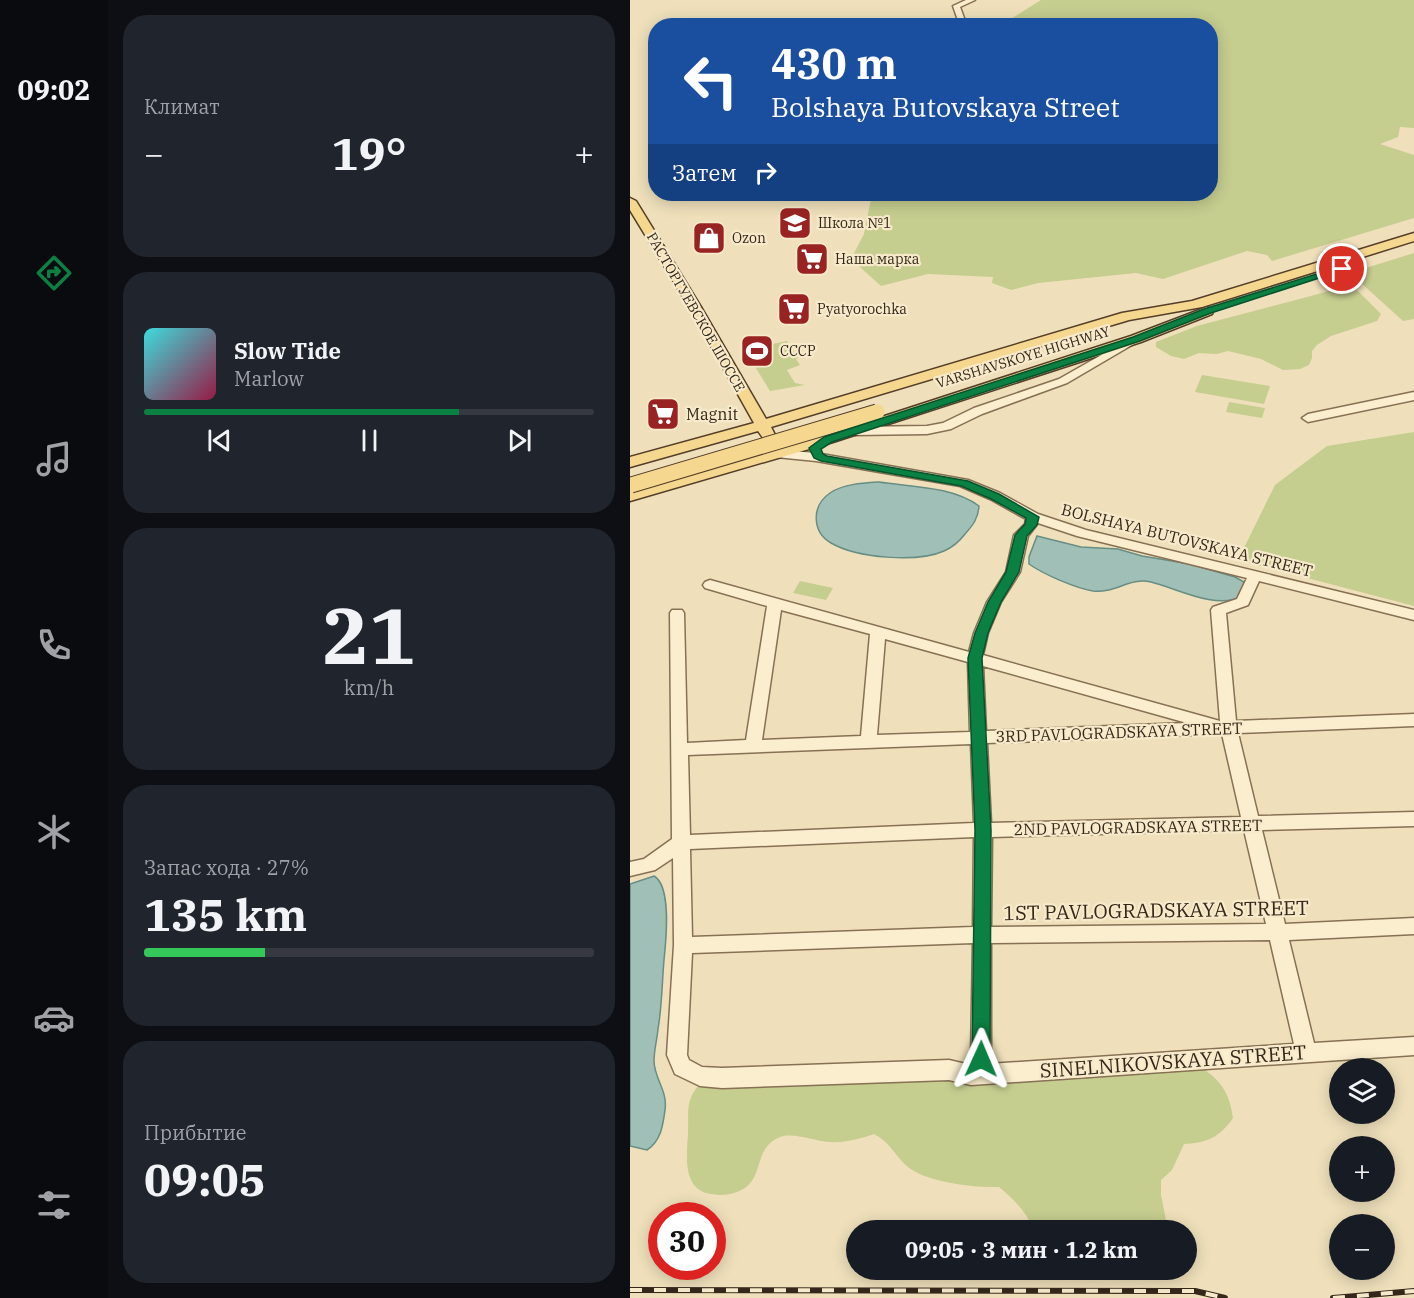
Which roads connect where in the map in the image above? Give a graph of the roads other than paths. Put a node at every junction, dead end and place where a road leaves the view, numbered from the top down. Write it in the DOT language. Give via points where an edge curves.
graph roads {
  1 [pos="972,0"];
  2 [pos="961,18"];
  3 [pos="630,201"];
  4 [pos="630,221"];
  5 [pos="1414,237"];
  6 [pos="1414,247"];
  7 [pos="1202,307"];
  8 [pos="1136,339"];
  9 [pos="1414,396"];
  10 [pos="1308,418"];
  11 [pos="757,427"];
  12 [pos="854,431"];
  13 [pos="828,439"];
  14 [pos="780,453"];
  15 [pos="825,459"];
  16 [pos="630,462"];
  17 [pos="630,485"];
  18 [pos="1033,517"];
  19 [pos="1255,575"];
  20 [pos="710,585"];
  21 [pos="775,603"];
  22 [pos="677,613"];
  23 [pos="1414,615"];
  24 [pos="878,630"];
  25 [pos="975,658"];
  26 [pos="1414,720"];
  27 [pos="1229,729"];
  28 [pos="978,737"];
  29 [pos="868,742"];
  30 [pos="753,746"];
  31 [pos="680,749"];
  32 [pos="1414,819"];
  33 [pos="1252,824"];
  34 [pos="983,830"];
  35 [pos="682,842"];
  36 [pos="630,869"];
  37 [pos="1414,926"];
  38 [pos="1279,932"];
  39 [pos="984,935"];
  40 [pos="683,945"];
  41 [pos="1414,1046"];
  42 [pos="1306,1052"];
  43 [pos="971,1075"];
  1 -- 2 [label="street" via="956,6"];
  3 -- 11 [label="main road, РАСТОРГУЕВСКОЕ ШОССЕ" via="700,316"];
  4 -- 11 [label="main road, РАСТОРГУЕВСКОЕ ШОССЕ"];
  5 -- 7 [label="main road, VARSHAVSKOYE HIGHWAY"];
  6 -- 7 [label="main road, VARSHAVSKOYE HIGHWAY"];
  7 -- 8 [label="main road"];
  7 -- 11 [label="main road" via="1127,316"];
  7 -- 17 [label="main road, VARSHAVSKOYE HIGHWAY, bridge"];
  8 -- 12 [label="main road"];
  8 -- 12 [label="street" via="1063,381 947,426"];
  9 -- 10 [label="street"];
  11 -- 14 [label="main road"];
  11 -- 16 [label="main road"];
  12 -- 13 [label="main road"];
  13 -- 14 [label="main road"];
  13 -- 15 [label="street" via="815,448 818,456"];
  14 -- 15 [label="street, BOLSHAYA BUTOVSKAYA STREET"];
  14 -- 17 [label="main road"];
  15 -- 18 [label="street, BOLSHAYA BUTOVSKAYA STREET" via="963,483"];
  18 -- 19 [label="street, BOLSHAYA BUTOVSKAYA STREET" via="1082,533"];
  18 -- 25 [label="street" via="1021,535 1013,572 994,602"];
  19 -- 23 [label="street, BOLSHAYA BUTOVSKAYA STREET"];
  19 -- 27 [label="street" via="1243,602 1218,610"];
  20 -- 21 [label="street"];
  21 -- 24 [label="street"];
  21 -- 30 [label="street"];
  22 -- 31 [label="street"];
  24 -- 25 [label="street"];
  24 -- 29 [label="street"];
  25 -- 27 [label="street"];
  25 -- 28 [label="street"];
  26 -- 27 [label="street, 3RD PAVLOGRADSKAYA STREET"];
  27 -- 28 [label="street, 3RD PAVLOGRADSKAYA STREET"];
  27 -- 33 [label="street"];
  28 -- 29 [label="street, 3RD PAVLOGRADSKAYA STREET"];
  28 -- 34 [label="street"];
  29 -- 30 [label="street, 3RD PAVLOGRADSKAYA STREET"];
  30 -- 31 [label="street, 3RD PAVLOGRADSKAYA STREET"];
  31 -- 35 [label="street"];
  32 -- 33 [label="street, 2ND PAVLOGRADSKAYA STREET"];
  33 -- 34 [label="street, 2ND PAVLOGRADSKAYA STREET"];
  33 -- 38 [label="street"];
  34 -- 35 [label="street, 2ND PAVLOGRADSKAYA STREET"];
  34 -- 39 [label="street"];
  35 -- 36 [label="street" via="649,865"];
  35 -- 40 [label="street"];
  37 -- 38 [label="street, 1ST PAVLOGRADSKAYA STREET"];
  38 -- 39 [label="street, 1ST PAVLOGRADSKAYA STREET"];
  38 -- 42 [label="street"];
  39 -- 40 [label="street, 1ST PAVLOGRADSKAYA STREET"];
  39 -- 43 [label="street" via="981,1059"];
  40 -- 43 [label="street, SINELNIKOVSKAYA STREET" via="677,1055 682,1067 700,1076 949,1070"];
  41 -- 42 [label="street, SINELNIKOVSKAYA STREET"];
  42 -- 43 [label="street, SINELNIKOVSKAYA STREET"];
}
